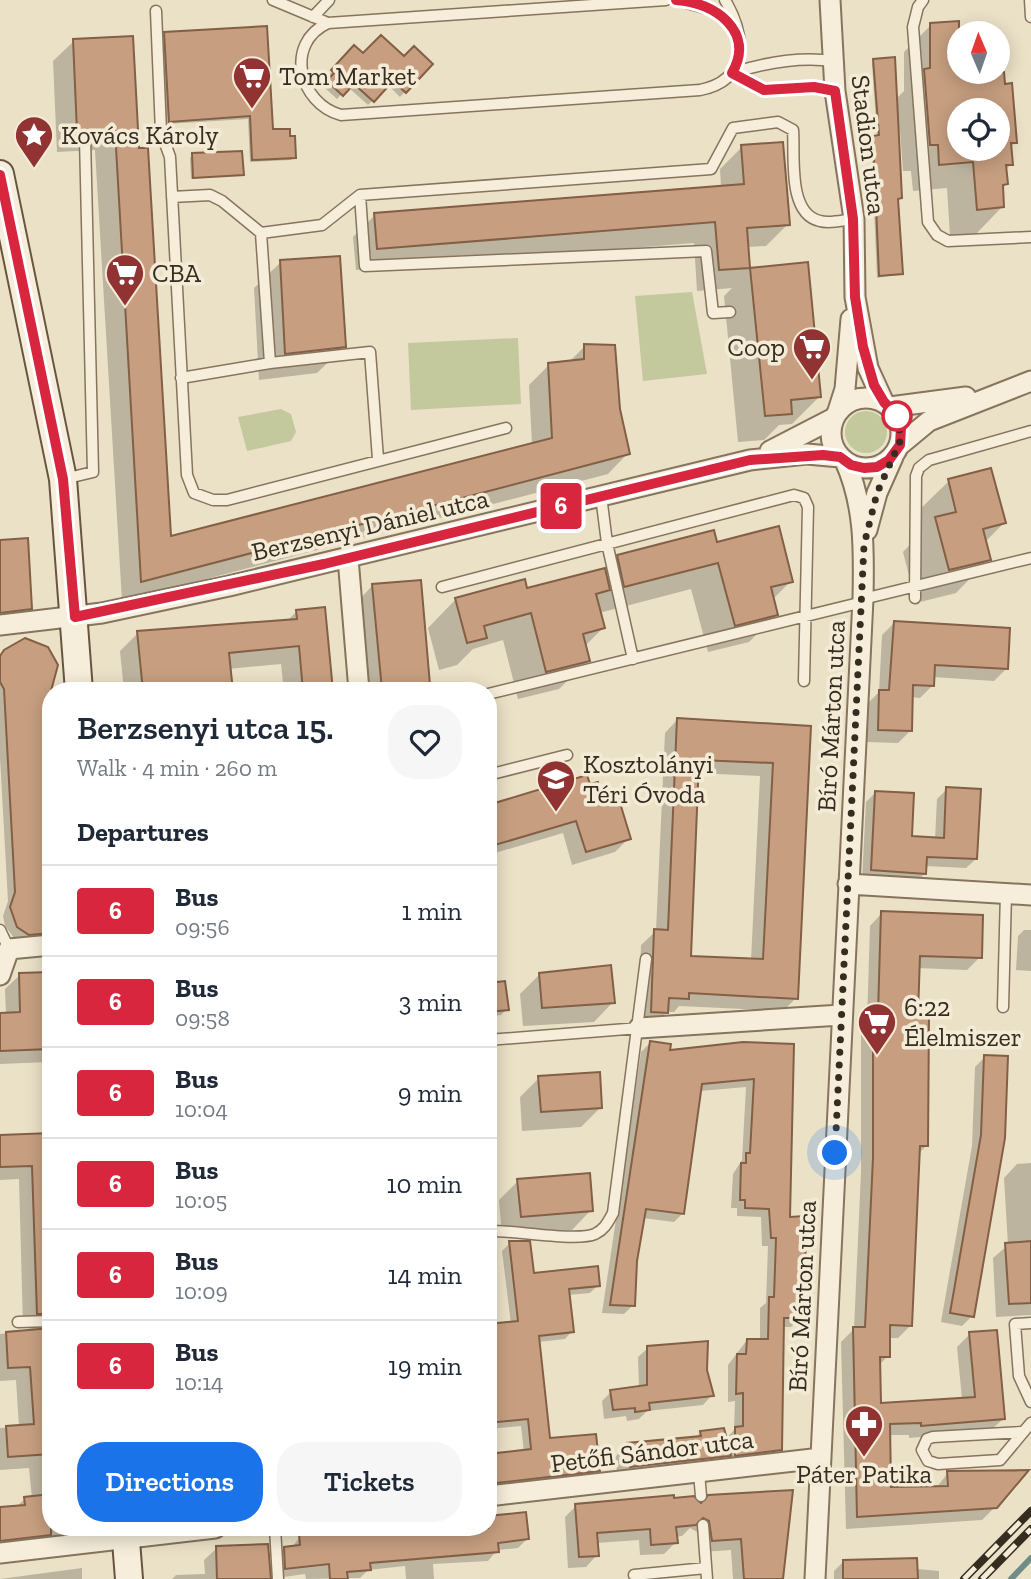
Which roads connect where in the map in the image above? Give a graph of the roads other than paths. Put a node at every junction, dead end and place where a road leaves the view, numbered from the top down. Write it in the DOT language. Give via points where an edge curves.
graph roads {
  1 [pos="273,0"];
  2 [pos="329,0"];
  3 [pos="666,0"];
  4 [pos="676,0"];
  5 [pos="725,0"];
  6 [pos="830,0"];
  7 [pos="923,0"];
  8 [pos="1030,0"];
  9 [pos="156,11"];
  10 [pos="313,17"];
  11 [pos="1031,17"];
  12 [pos="328,23"];
  13 [pos="738,35"];
  14 [pos="833,61"];
  15 [pos="732,73"];
  16 [pos="835,91"];
  17 [pos="85,138"];
  18 [pos="0,174"];
  19 [pos="360,195"];
  20 [pos="172,197"];
  21 [pos="853,219"];
  22 [pos="261,233"];
  23 [pos="1031,237"];
  24 [pos="855,297"];
  25 [pos="730,312"];
  26 [pos="270,363"];
  27 [pos="181,378"];
  28 [pos="1031,381"];
  29 [pos="1001,391"];
  30 [pos="887,405"];
  31 [pos="836,415"];
  32 [pos="506,428"];
  33 [pos="1031,431"];
  34 [pos="897,450"];
  35 [pos="378,459"];
  36 [pos="843,459"];
  37 [pos="750,460"];
  38 [pos="63,479"];
  39 [pos="601,496"];
  40 [pos="607,542"];
  41 [pos="864,545"];
  42 [pos="348,558"];
  43 [pos="1031,558"];
  44 [pos="915,586"];
  45 [pos="442,587"];
  46 [pos="915,598"];
  47 [pos="863,600"];
  48 [pos="805,615"];
  49 [pos="75,617"];
  50 [pos="0,625"];
  51 [pos="633,659"];
  52 [pos="804,681"];
  53 [pos="79,682"];
  54 [pos="358,682"];
  55 [pos="497,692"];
  56 [pos="567,755"];
  57 [pos="497,773"];
  58 [pos="848,884"];
  59 [pos="1006,893"];
  60 [pos="1031,895"];
  61 [pos="0,930"];
  62 [pos="42,946"];
  63 [pos="9,949"];
  64 [pos="646,958"];
  65 [pos="0,975"];
  66 [pos="1003,1007"];
  67 [pos="841,1015"];
  68 [pos="639,1028"];
  69 [pos="497,1039"];
  70 [pos="497,1231"];
  71 [pos="42,1321"];
  72 [pos="18,1322"];
  73 [pos="1031,1323"];
  74 [pos="1031,1402"];
  75 [pos="1031,1423"];
  76 [pos="1021,1432"];
  77 [pos="821,1458"];
  78 [pos="699,1473"];
  79 [pos="497,1495"];
  80 [pos="701,1496"];
  81 [pos="703,1525"];
  82 [pos="107,1536"];
  83 [pos="126,1536"];
  84 [pos="275,1536"];
  85 [pos="0,1553"];
  86 [pos="707,1574"];
  87 [pos="634,1575"];
  88 [pos="129,1579"];
  89 [pos="278,1579"];
  90 [pos="815,1579"];
  1 -- 10 [label="lane"];
  2 -- 10 [label="lane"];
  3 -- 12 [label="lane"];
  4 -- 13 [label="lane" via="712,10"];
  5 -- 13 [label="lane"];
  6 -- 14 [label="street, Stadion utca"];
  7 -- 23 [label="lane" via="913,27 928,222 948,241"];
  8 -- 11 [label="lane"];
  9 -- 20 [label="lane" via="161,132 170,156"];
  10 -- 12 [label="lane"];
  12 -- 15 [label="lane" via="313,32 302,54 301,76 316,101 341,115 700,89 724,82"];
  13 -- 15 [label="lane" via="740,56"];
  14 -- 15 [label="lane" via="813,58"];
  14 -- 16 [label="street, Stadion utca"];
  15 -- 16 [label="lane" via="764,90 814,87"];
  16 -- 21 [label="street, Stadion utca"];
  17 -- 38 [label="lane" via="93,472"];
  18 -- 38 [label="main road"];
  19 -- 21 [label="lane" via="711,169 733,128 778,122 793,130 798,199 805,212 819,221"];
  19 -- 22 [label="lane" via="323,225"];
  19 -- 25 [label="lane" via="365,266 706,251 713,313"];
  20 -- 22 [label="lane" via="210,195"];
  20 -- 27 [label="lane"];
  21 -- 24 [label="street, Stadion utca"];
  22 -- 26 [label="lane"];
  24 -- 30 [label="street, Stadion utca" via="868,368"];
  24 -- 31 [label="street, Stadion utca" via="845,389"];
  26 -- 27 [label="lane"];
  26 -- 35 [label="lane" via="370,352"];
  27 -- 35 [label="lane" via="188,485 202,498 227,500"];
  28 -- 29 [label="street"];
  29 -- 30 [label="street" via="924,405"];
  29 -- 34 [label="street" via="929,421"];
  30 -- 31 [label="street" via="870,398 856,399"];
  30 -- 34 [label="street" via="900,422"];
  31 -- 36 [label="street" via="831,435"];
  31 -- 37 [label="street, Berzsenyi Dániel utca"];
  32 -- 35 [label="lane"];
  33 -- 44 [label="lane" via="929,460 919,468"];
  34 -- 36 [label="street" via="870,468"];
  34 -- 41 [label="street, Bíró Márton utca" via="877,493"];
  36 -- 37 [label="street, Berzsenyi Dániel utca" via="807,454"];
  36 -- 41 [label="street, Bíró Márton utca" via="859,497"];
  37 -- 39 [label="street, Berzsenyi Dániel utca"];
  38 -- 49 [label="main road"];
  39 -- 40 [label="lane"];
  39 -- 42 [label="street, Berzsenyi Dániel utca"];
  40 -- 45 [label="lane"];
  40 -- 48 [label="lane" via="794,495 804,498 808,507"];
  40 -- 51 [label="lane"];
  41 -- 47 [label="street, Bíró Márton utca"];
  42 -- 49 [label="street, Berzsenyi Dániel utca"];
  42 -- 54 [label="street"];
  43 -- 44 [label="lane"];
  44 -- 46 [label="lane"];
  44 -- 47 [label="lane"];
  47 -- 48 [label="lane"];
  47 -- 58 [label="street, Bíró Márton utca"];
  48 -- 51 [label="lane"];
  48 -- 52 [label="lane"];
  49 -- 50 [label="street, Berzsenyi Dániel utca"];
  49 -- 53 [label="main road"];
  51 -- 55 [label="lane"];
  56 -- 57 [label="lane"];
  58 -- 59 [label="street"];
  58 -- 67 [label="street, Bíró Márton utca"];
  59 -- 60 [label="street"];
  59 -- 66 [label="lane"];
  61 -- 63 [label="lane"];
  62 -- 63 [label="street"];
  63 -- 65 [label="street"];
  64 -- 68 [label="lane"];
  67 -- 68 [label="street"];
  67 -- 77 [label="street, Bíró Márton utca"];
  68 -- 69 [label="lane"];
  68 -- 70 [label="lane" via="613,1213 606,1227 594,1235 577,1237"];
  71 -- 72 [label="lane"];
  73 -- 74 [label="lane" via="1015,1324 1020,1376"];
  75 -- 76 [label="lane"];
  76 -- 76 [label="lane" via="1000,1460 938,1464 928,1461 922,1450 933,1437"];
  77 -- 78 [label="street, Petőfi Sándor utca"];
  77 -- 90 [label="street, Bíró Márton utca"];
  78 -- 79 [label="street, Petőfi Sándor utca"];
  78 -- 80 [label="lane"];
  81 -- 86 [label="lane"];
  82 -- 85 [label="street"];
  83 -- 88 [label="main road"];
  84 -- 89 [label="lane"];
  86 -- 87 [label="lane"];
}
